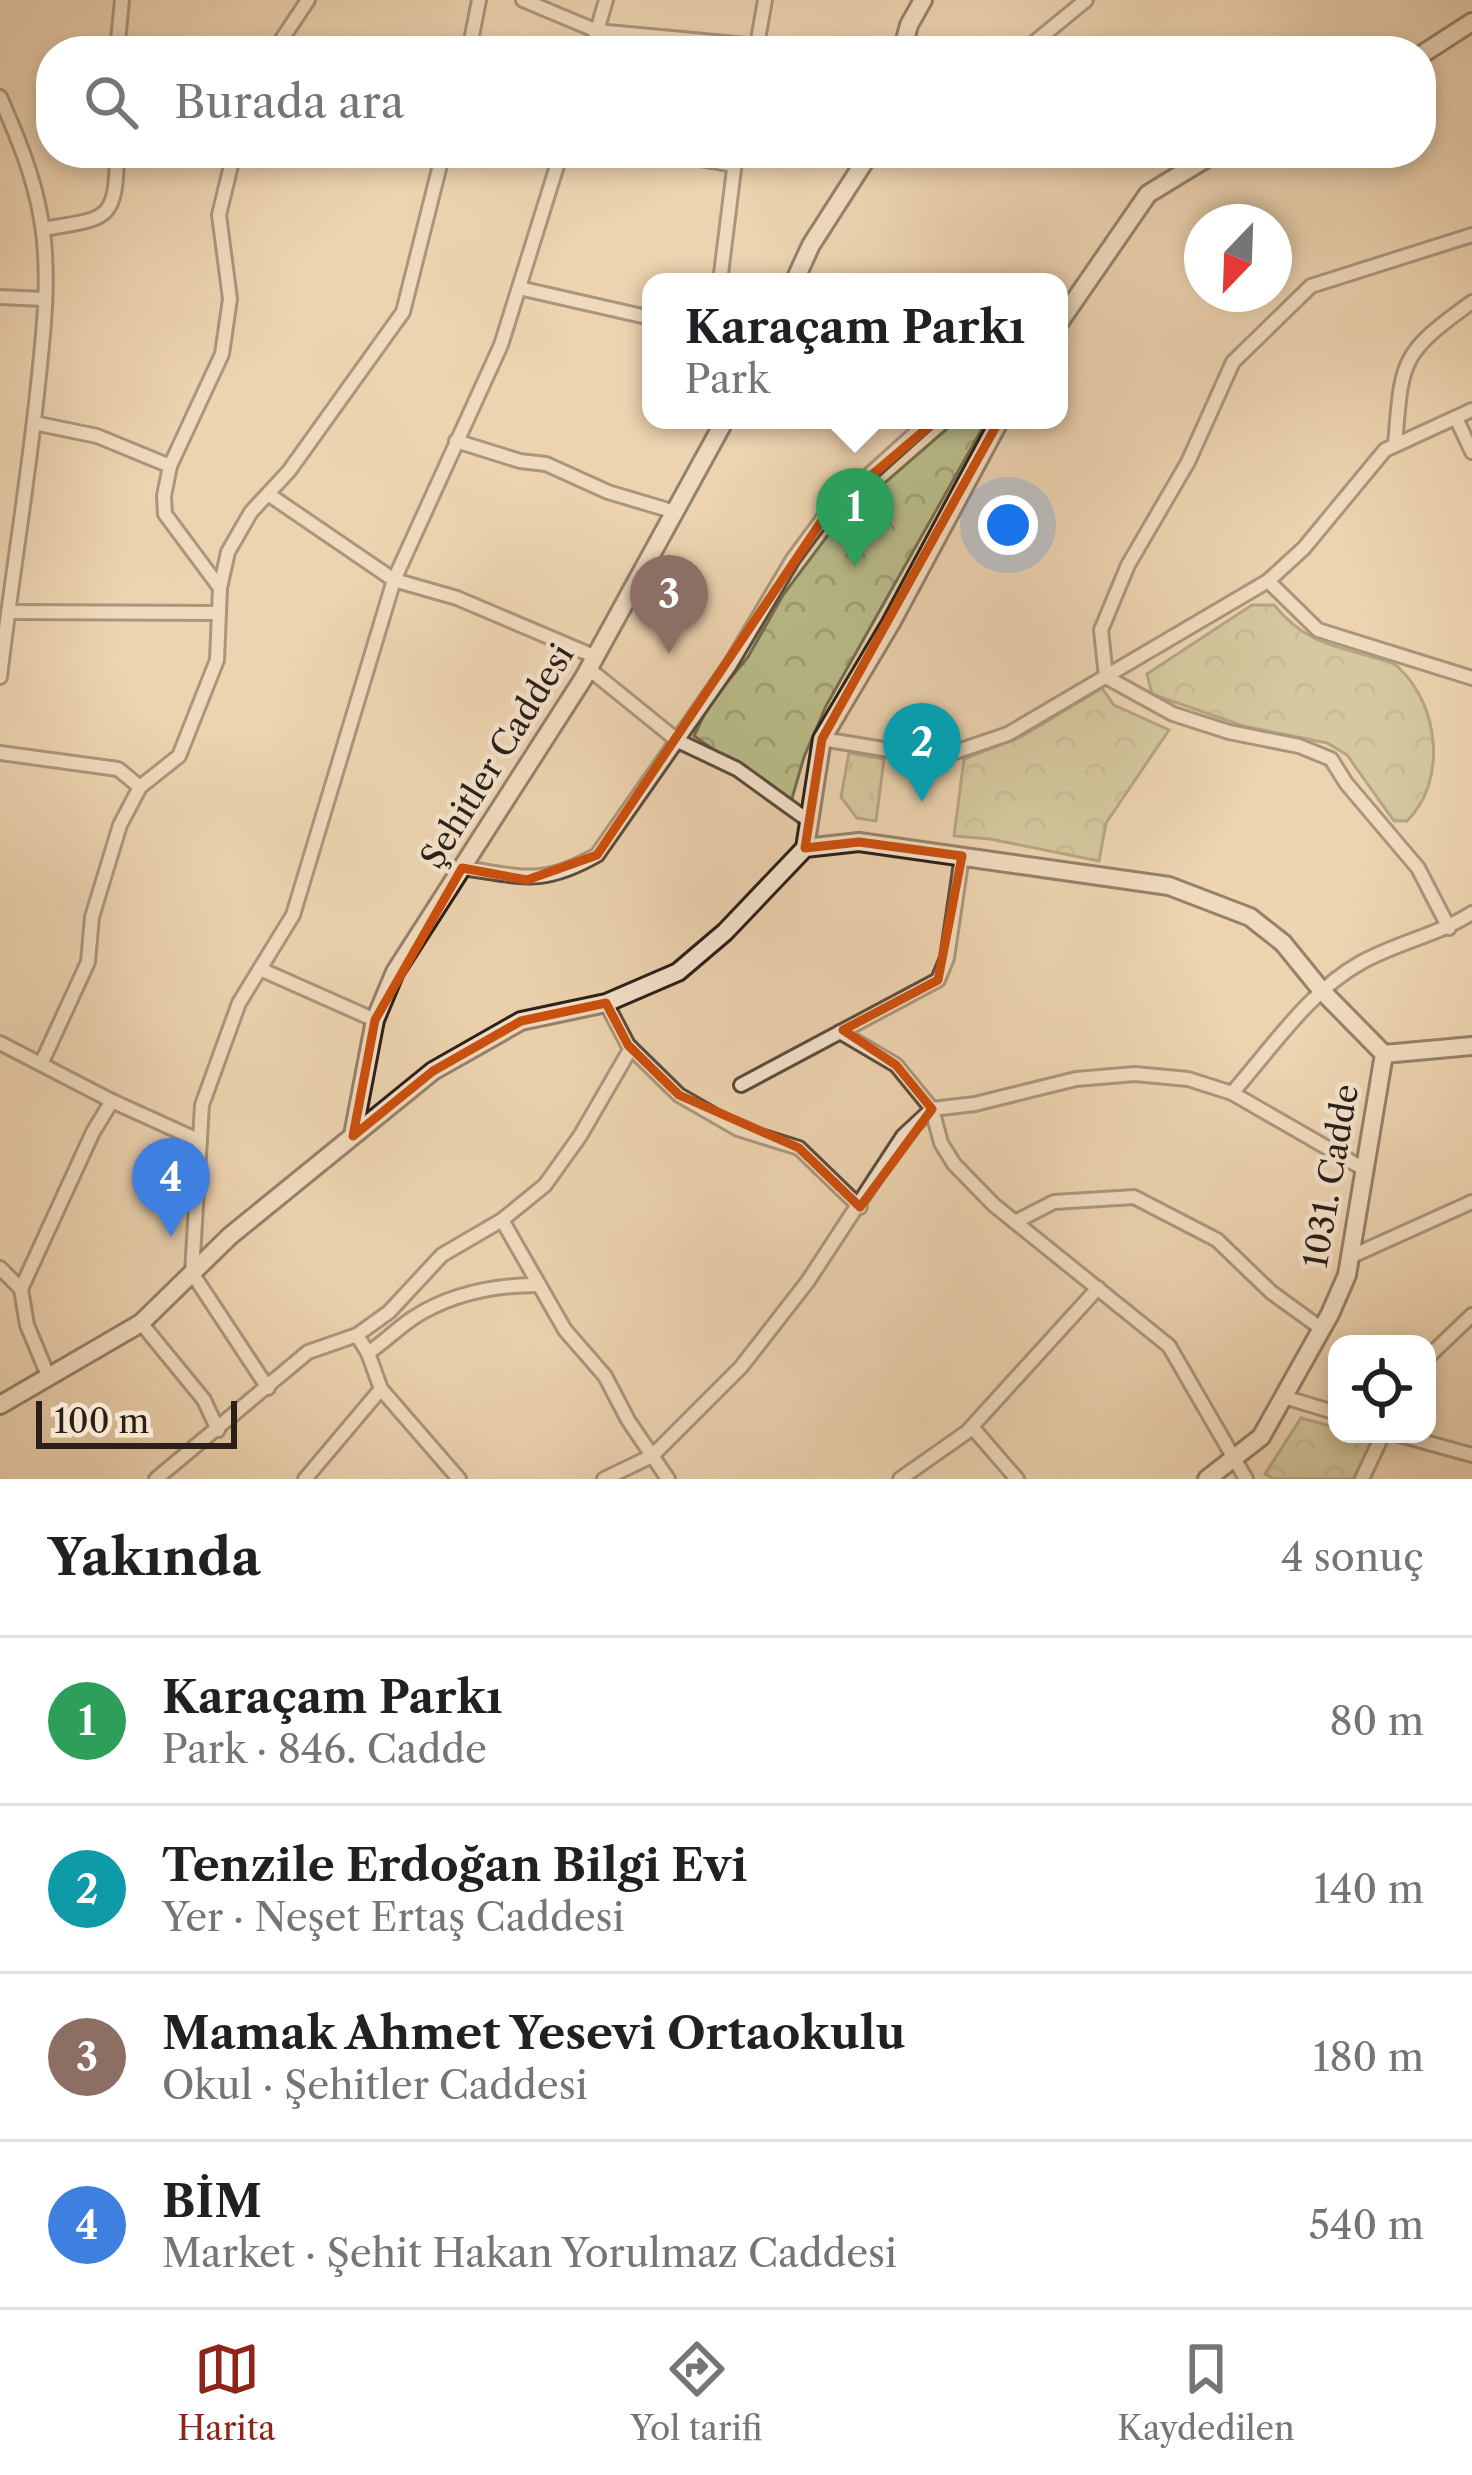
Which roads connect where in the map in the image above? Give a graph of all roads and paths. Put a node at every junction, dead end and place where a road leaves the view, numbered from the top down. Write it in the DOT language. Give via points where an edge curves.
graph roads {
  1 [pos="122,0"];
  2 [pos="308,0"];
  3 [pos="479,0"];
  4 [pos="523,0"];
  5 [pos="606,0"];
  6 [pos="766,0"];
  7 [pos="923,0"];
  8 [pos="1086,0"];
  9 [pos="1472,22"];
  10 [pos="597,31"];
  11 [pos="118,36"];
  12 [pos="284,36"];
  13 [pos="472,36"];
  14 [pos="596,36"];
  15 [pos="644,36"];
  16 [pos="759,36"];
  17 [pos="906,36"];
  18 [pos="1042,36"];
  19 [pos="1436,46"];
  20 [pos="0,97"];
  21 [pos="117,168"];
  22 [pos="231,168"];
  23 [pos="439,168"];
  24 [pos="556,168"];
  25 [pos="734,168"];
  26 [pos="860,168"];
  27 [pos="1190,168"];
  28 [pos="43,229"];
  29 [pos="1472,235"];
  30 [pos="721,273"];
  31 [pos="798,273"];
  32 [pos="518,288"];
  33 [pos="0,297"];
  34 [pos="44,299"];
  35 [pos="1472,302"];
  36 [pos="1068,310"];
  37 [pos="642,316"];
  38 [pos="1472,410"];
  39 [pos="1456,418"];
  40 [pos="34,423"];
  41 [pos="720,429"];
  42 [pos="920,429"];
  43 [pos="995,429"];
  44 [pos="456,441"];
  45 [pos="1395,445"];
  46 [pos="1472,452"];
  47 [pos="170,466"];
  48 [pos="268,494"];
  49 [pos="675,512"];
  50 [pos="0,536"];
  51 [pos="17,539"];
  52 [pos="394,580"];
  53 [pos="1268,580"];
  54 [pos="220,587"];
  55 [pos="8,612"];
  56 [pos="219,614"];
  57 [pos="592,663"];
  58 [pos="0,677"];
  59 [pos="1106,677"];
  60 [pos="1472,678"];
  61 [pos="823,739"];
  62 [pos="678,741"];
  63 [pos="0,753"];
  64 [pos="140,787"];
  65 [pos="809,821"];
  66 [pos="805,848"];
  67 [pos="962,856"];
  68 [pos="462,868"];
  69 [pos="1472,913"];
  70 [pos="1449,928"];
  71 [pos="260,969"];
  72 [pos="1322,991"];
  73 [pos="606,1003"];
  74 [pos="375,1020"];
  75 [pos="840,1032"];
  76 [pos="0,1043"];
  77 [pos="1472,1046"];
  78 [pos="631,1048"];
  79 [pos="1384,1054"];
  80 [pos="43,1062"];
  81 [pos="741,1085"];
  82 [pos="1232,1093"];
  83 [pos="112,1101"];
  84 [pos="932,1109"];
  85 [pos="353,1136"];
  86 [pos="200,1141"];
  87 [pos="1364,1169"];
  88 [pos="1472,1202"];
  89 [pos="860,1207"];
  90 [pos="502,1220"];
  91 [pos="1015,1222"];
  92 [pos="1350,1257"];
  93 [pos="0,1268"];
  94 [pos="192,1273"];
  95 [pos="539,1285"];
  96 [pos="1098,1288"];
  97 [pos="21,1289"];
  98 [pos="1472,1315"];
  99 [pos="141,1323"];
  100 [pos="1322,1329"];
  101 [pos="357,1335"];
  102 [pos="1436,1349"];
  103 [pos="368,1353"];
  104 [pos="49,1378"];
  105 [pos="268,1388"];
  106 [pos="381,1389"];
  107 [pos="1284,1397"];
  108 [pos="0,1402"];
  109 [pos="1328,1410"];
  110 [pos="972,1427"];
  111 [pos="218,1430"];
  112 [pos="1379,1443"];
  113 [pos="1429,1443"];
  114 [pos="1233,1455"];
  115 [pos="1472,1455"];
  116 [pos="652,1456"];
  117 [pos="156,1479"];
  118 [pos="305,1479"];
  119 [pos="459,1479"];
  120 [pos="604,1479"];
  121 [pos="668,1479"];
  122 [pos="900,1479"];
  123 [pos="1017,1479"];
  124 [pos="1207,1479"];
  125 [pos="1246,1479"];
  126 [pos="1363,1479"];
  1 -- 11 [label="street"];
  2 -- 12 [label="street"];
  3 -- 13 [label="street"];
  4 -- 10 [label="street"];
  5 -- 10 [label="street"];
  6 -- 16 [label="street"];
  7 -- 17 [label="street"];
  8 -- 18 [label="street"];
  9 -- 19 [label="street"];
  10 -- 14 [label="street"];
  10 -- 15 [label="street"];
  20 -- 28 [label="street"];
  21 -- 28 [label="street" via="106,213"];
  22 -- 47 [label="street" via="219,215 230,298 222,354"];
  23 -- 48 [label="street" via="403,313"];
  24 -- 32 [label="street"];
  25 -- 30 [label="street"];
  26 -- 31 [label="street"];
  27 -- 36 [label="street" via="1148,194"];
  28 -- 34 [label="street"];
  29 -- 59 [label="street" via="1311,286 1233,362 1101,630"];
  32 -- 37 [label="street"];
  32 -- 44 [label="street"];
  33 -- 34 [label="street"];
  34 -- 40 [label="street"];
  35 -- 45 [label="street" via="1422,338 1400,375"];
  38 -- 39 [label="street"];
  39 -- 45 [label="street"];
  39 -- 46 [label="street"];
  40 -- 47 [label="street" via="98,436"];
  40 -- 51 [label="street"];
  41 -- 49 [label="street, Şehitler Caddesi"];
  42 -- 62 [label="street" via="827,513"];
  43 -- 61 [label="street"];
  44 -- 49 [label="street"];
  44 -- 52 [label="street"];
  45 -- 53 [label="street"];
  47 -- 54 [label="street" via="165,514"];
  48 -- 52 [label="street"];
  48 -- 54 [label="street" via="228,552"];
  49 -- 57 [label="street, Şehitler Caddesi"];
  50 -- 51 [label="street"];
  51 -- 55 [label="street"];
  52 -- 57 [label="street" via="457,598"];
  52 -- 71 [label="street" via="293,916"];
  53 -- 59 [label="street"];
  53 -- 60 [label="street" via="1318,629"];
  54 -- 56 [label="street"];
  55 -- 56 [label="street"];
  55 -- 58 [label="street"];
  56 -- 64 [label="street" via="217,660 179,756"];
  57 -- 62 [label="street"];
  57 -- 68 [label="street, Şehitler Caddesi"];
  59 -- 61 [label="street" via="1009,734 955,752 893,752"];
  59 -- 70 [label="street" via="1173,714 1331,759 1418,868"];
  61 -- 65 [label="street"];
  62 -- 65 [label="street" via="737,769"];
  62 -- 68 [label="street" via="597,855 565,873 527,880"];
  63 -- 64 [label="street" via="118,769"];
  64 -- 80 [label="street" via="107,862 88,962"];
  65 -- 66 [label="street"];
  66 -- 67 [label="street" via="859,842"];
  66 -- 73 [label="street" via="678,972"];
  67 -- 72 [label="street" via="1169,886 1250,916"];
  67 -- 75 [label="street" via="938,980"];
  68 -- 74 [label="street, Şehitler Caddesi" via="395,972"];
  69 -- 70 [label="street"];
  70 -- 72 [label="street" via="1360,962"];
  71 -- 74 [label="street"];
  71 -- 86 [label="street" via="202,1105"];
  72 -- 79 [label="street"];
  72 -- 82 [label="street"];
  73 -- 78 [label="street"];
  73 -- 85 [label="street" via="521,1021 433,1072"];
  74 -- 85 [label="street, Şehitler Caddesi"];
  75 -- 81 [label="street"];
  75 -- 84 [label="street" via="896,1065"];
  76 -- 80 [label="street"];
  77 -- 79 [label="street"];
  78 -- 89 [label="street" via="679,1095 738,1129 799,1148"];
  78 -- 90 [label="street" via="545,1185"];
  79 -- 87 [label="street, 1031. Cadde"];
  80 -- 83 [label="street"];
  82 -- 84 [label="street" via="1135,1074 1076,1078"];
  82 -- 87 [label="street"];
  83 -- 86 [label="street"];
  83 -- 97 [label="street"];
  84 -- 89 [label="street" via="903,1136"];
  84 -- 91 [label="street" via="954,1164"];
  85 -- 94 [label="street"];
  86 -- 94 [label="street"];
  87 -- 92 [label="street, 1031. Cadde"];
  88 -- 92 [label="street"];
  89 -- 116 [label="street" via="752,1354"];
  90 -- 95 [label="street"];
  90 -- 101 [label="street" via="442,1255"];
  91 -- 96 [label="street"];
  91 -- 100 [label="street" via="1054,1202 1134,1197 1216,1240"];
  92 -- 100 [label="street, 1031. Cadde"];
  93 -- 97 [label="street"];
  94 -- 99 [label="street"];
  94 -- 105 [label="street"];
  95 -- 103 [label="street" via="503,1285 443,1303"];
  95 -- 116 [label="street"];
  96 -- 110 [label="street"];
  96 -- 114 [label="street" via="1169,1346"];
  97 -- 104 [label="street"];
  98 -- 102 [label="street"];
  99 -- 104 [label="street"];
  99 -- 111 [label="street" via="204,1400"];
  100 -- 107 [label="street, 1031. Cadde"];
  101 -- 103 [label="street"];
  101 -- 105 [label="street" via="308,1352"];
  103 -- 106 [label="street"];
  104 -- 108 [label="street"];
  105 -- 111 [label="street"];
  106 -- 118 [label="street"];
  106 -- 119 [label="street"];
  107 -- 109 [label="street"];
  107 -- 114 [label="street, 1031. Cadde" via="1262,1437"];
  110 -- 122 [label="street"];
  110 -- 123 [label="street"];
  111 -- 117 [label="street"];
  112 -- 126 [label="street"];
  113 -- 115 [label="street"];
  114 -- 124 [label="street, 1031. Cadde"];
  114 -- 125 [label="street"];
  116 -- 120 [label="street"];
  116 -- 121 [label="street"];
}
